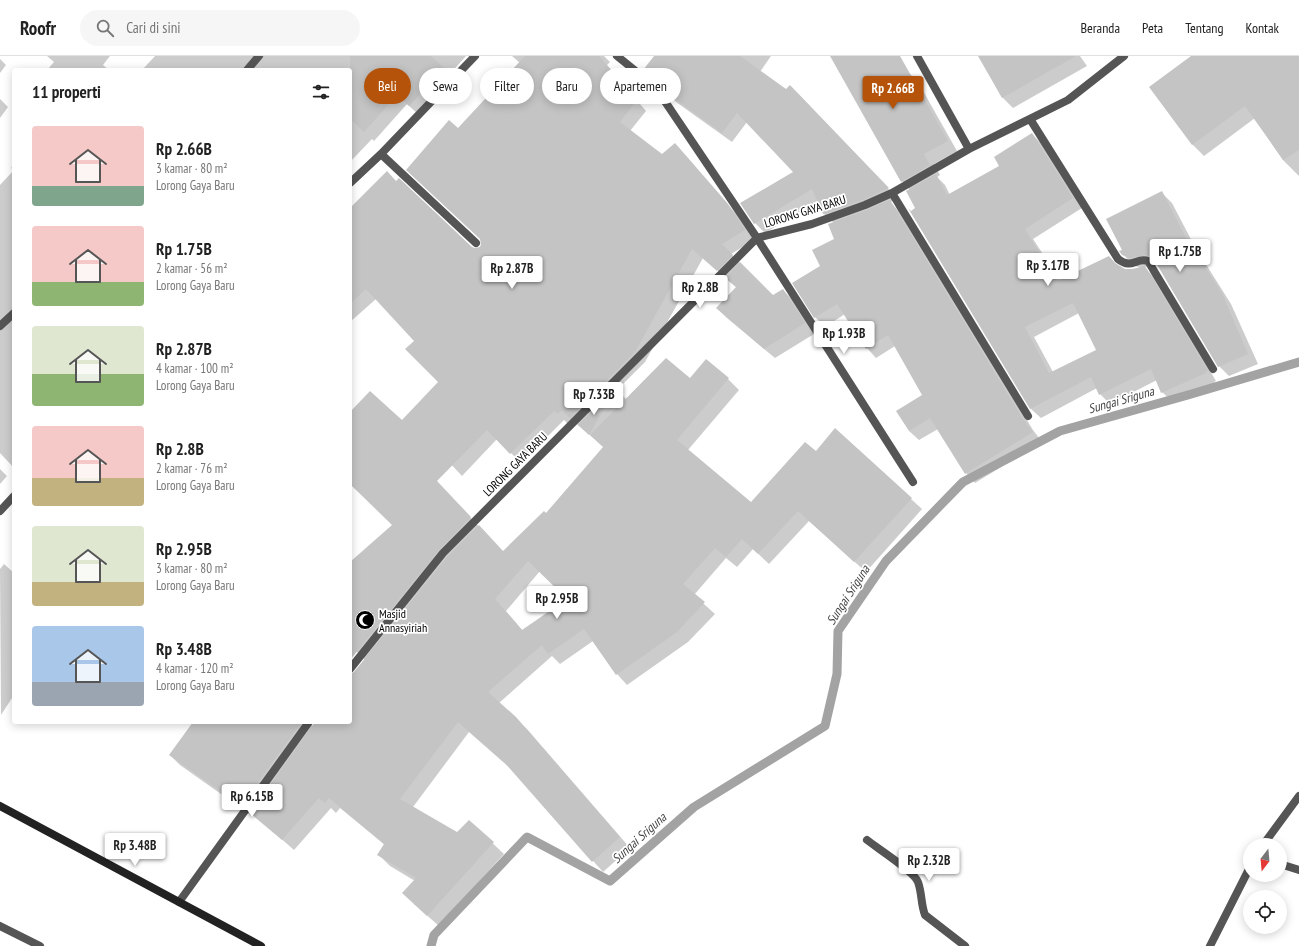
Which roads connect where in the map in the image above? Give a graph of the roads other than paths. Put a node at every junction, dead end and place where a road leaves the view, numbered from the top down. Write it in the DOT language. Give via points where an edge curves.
graph roads {
  1 [pos="259,56"];
  2 [pos="475,56"];
  3 [pos="617,56"];
  4 [pos="918,56"];
  5 [pos="1124,56"];
  6 [pos="249,68"];
  7 [pos="1030,119"];
  8 [pos="970,149"];
  9 [pos="381,154"];
  10 [pos="352,181"];
  11 [pos="892,193"];
  12 [pos="757,238"];
  13 [pos="476,243"];
  14 [pos="12,315"];
  15 [pos="0,326"];
  16 [pos="1213,369"];
  17 [pos="1028,416"];
  18 [pos="913,482"];
  19 [pos="12,498"];
  20 [pos="0,511"];
  21 [pos="352,666"];
  22 [pos="308,724"];
  23 [pos="1299,796"];
  24 [pos="0,806"];
  25 [pos="1268,838"];
  26 [pos="867,840"];
  27 [pos="1287,866"];
  28 [pos="1299,870"];
  29 [pos="1243,881"];
  30 [pos="179,902"];
  31 [pos="0,926"];
  32 [pos="40,946"];
  33 [pos="261,946"];
  34 [pos="965,946"];
  35 [pos="1210,946"];
  1 -- 6 [label="street"];
  2 -- 9 [label="street"];
  3 -- 12 [label="street" via="662,97"];
  4 -- 8 [label="street"];
  5 -- 7 [label="street, LORONG GAYA BARU" via="1068,100"];
  7 -- 8 [label="street, LORONG GAYA BARU"];
  7 -- 16 [label="street" via="1118,259 1126,264 1148,261"];
  8 -- 11 [label="street, LORONG GAYA BARU"];
  9 -- 10 [label="street"];
  9 -- 13 [label="street"];
  11 -- 12 [label="street, LORONG GAYA BARU" via="812,224"];
  11 -- 17 [label="street"];
  12 -- 18 [label="street"];
  12 -- 21 [label="street, LORONG GAYA BARU" via="443,553"];
  14 -- 15 [label="street"];
  19 -- 20 [label="street"];
  22 -- 30 [label="street"];
  23 -- 25 [label="street"];
  24 -- 30 [label="main road"];
  26 -- 34 [label="street" via="918,880 925,916"];
  27 -- 28 [label="street"];
  29 -- 35 [label="street"];
  30 -- 33 [label="main road"];
  31 -- 32 [label="street"];
}
